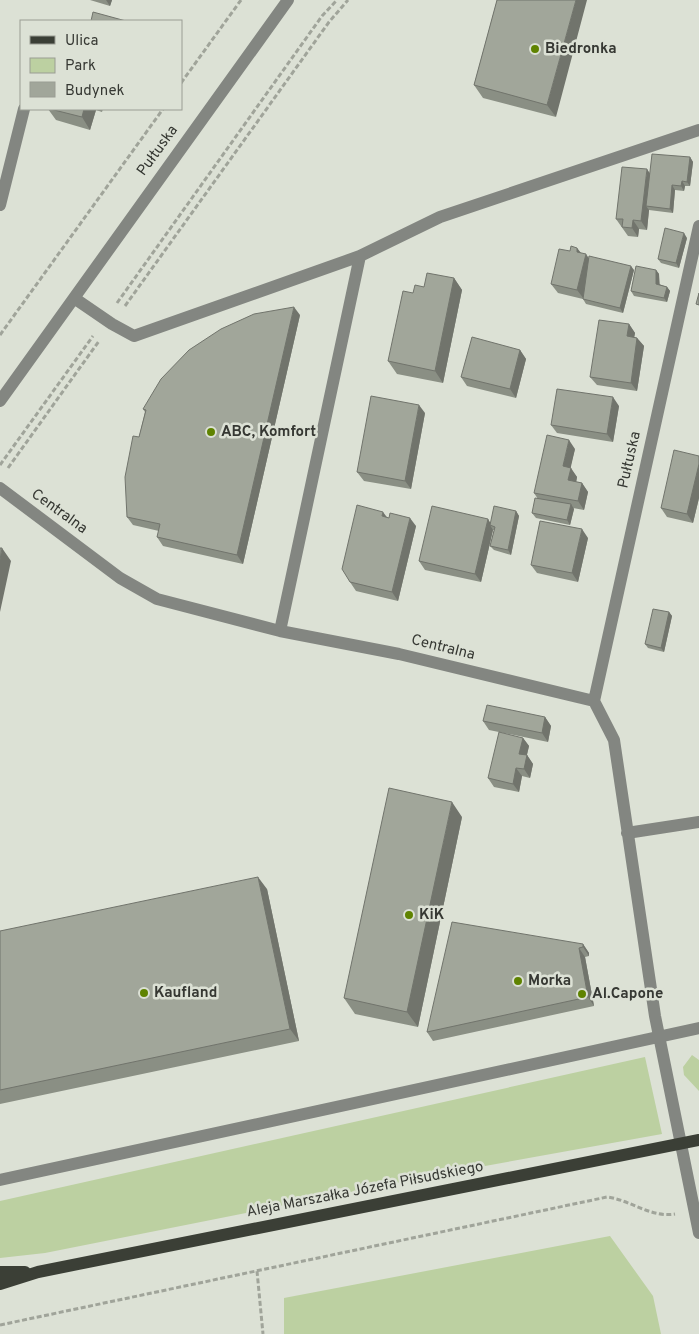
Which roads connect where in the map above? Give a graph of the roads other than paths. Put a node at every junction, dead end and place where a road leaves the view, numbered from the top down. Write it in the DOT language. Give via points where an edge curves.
graph roads {
  1 [pos="288,0"];
  2 [pos="24,110"];
  3 [pos="699,130"];
  4 [pos="0,205"];
  5 [pos="699,226"];
  6 [pos="360,256"];
  7 [pos="74,298"];
  8 [pos="0,401"];
  9 [pos="0,488"];
  10 [pos="280,631"];
  11 [pos="594,701"];
  12 [pos="699,822"];
  13 [pos="627,832"];
  14 [pos="699,1028"];
  15 [pos="658,1037"];
  16 [pos="699,1140"];
  17 [pos="682,1144"];
  18 [pos="0,1180"];
  19 [pos="699,1233"];
  20 [pos="0,1272"];
  21 [pos="38,1272"];
  22 [pos="0,1284"];
  1 -- 7 [label="street, Pułtuska"];
  2 -- 4 [label="street"];
  3 -- 6 [label="street" via="440,217"];
  5 -- 11 [label="street, Pułtuska"];
  6 -- 7 [label="street" via="134,336"];
  6 -- 10 [label="street"];
  7 -- 8 [label="street, Pułtuska"];
  9 -- 10 [label="street, Centralna" via="120,578 157,599"];
  10 -- 11 [label="street, Centralna" via="399,654"];
  11 -- 13 [label="street" via="614,740"];
  12 -- 13 [label="street"];
  13 -- 15 [label="street"];
  14 -- 15 [label="street"];
  15 -- 17 [label="street"];
  15 -- 18 [label="street"];
  16 -- 17 [label="main road, Aleja Marszałka Józefa Piłsudskiego"];
  17 -- 19 [label="street"];
  17 -- 21 [label="main road, Aleja Marszałka Józefa Piłsudskiego"];
  20 -- 21 [label="main road"];
  21 -- 22 [label="main road"];
}
